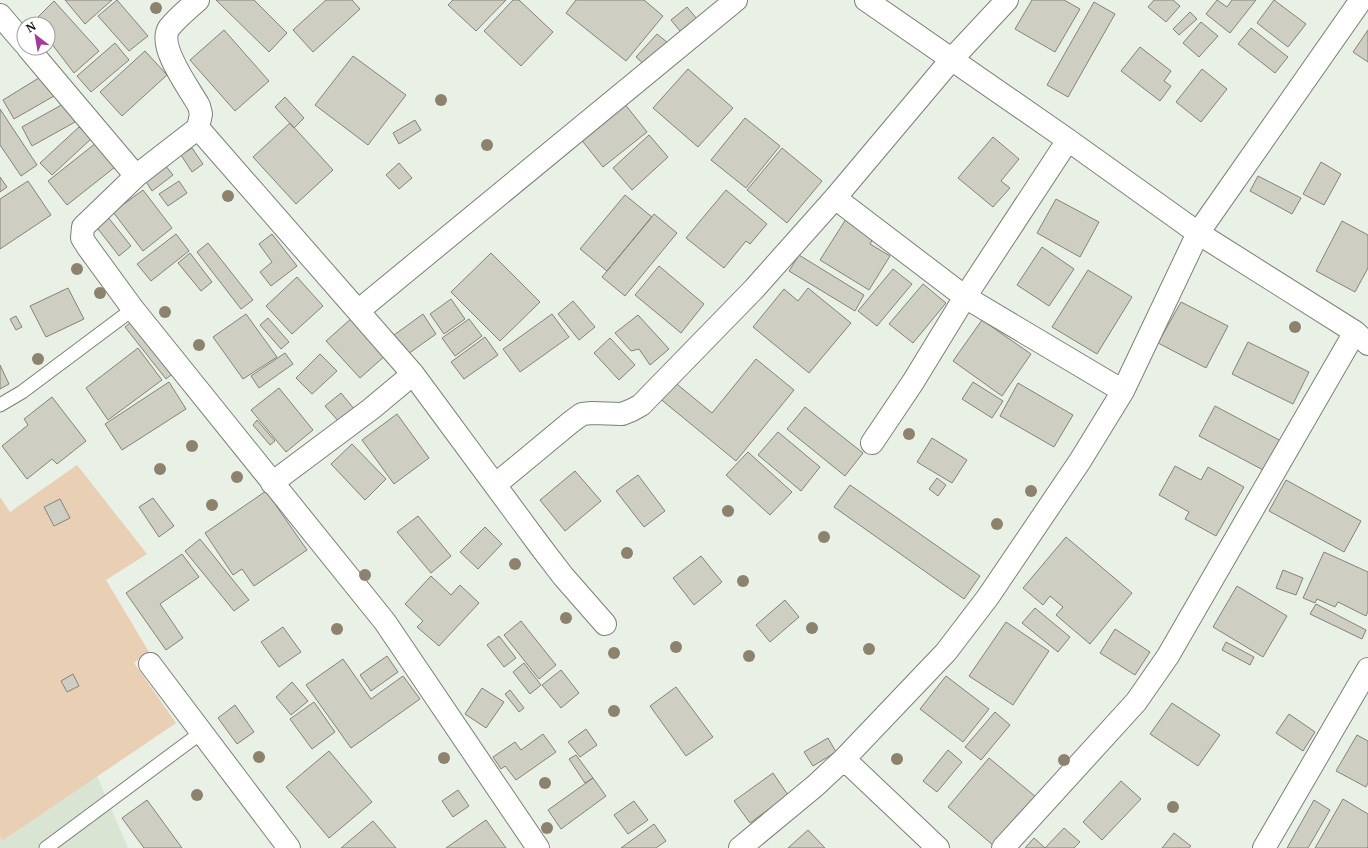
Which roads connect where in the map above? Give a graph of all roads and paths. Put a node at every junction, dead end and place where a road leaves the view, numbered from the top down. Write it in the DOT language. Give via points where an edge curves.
graph roads {
  1 [pos="198,0"];
  2 [pos="736,0"];
  3 [pos="866,0"];
  4 [pos="1007,0"];
  5 [pos="1361,0"];
  6 [pos="0,15"];
  7 [pos="16,34"];
  8 [pos="35,56"];
  9 [pos="951,60"];
  10 [pos="198,128"];
  11 [pos="1068,140"];
  12 [pos="136,176"];
  13 [pos="835,198"];
  14 [pos="1198,233"];
  15 [pos="965,297"];
  16 [pos="133,309"];
  17 [pos="358,311"];
  18 [pos="1361,338"];
  19 [pos="413,374"];
  20 [pos="1123,390"];
  21 [pos="0,404"];
  22 [pos="872,443"];
  23 [pos="272,483"];
  24 [pos="495,485"];
  25 [pos="605,624"];
  26 [pos="150,664"];
  27 [pos="1368,669"];
  28 [pos="202,732"];
  29 [pos="844,758"];
  30 [pos="46,848"];
  31 [pos="289,848"];
  32 [pos="538,848"];
  33 [pos="740,848"];
  34 [pos="938,848"];
  35 [pos="1003,848"];
  36 [pos="1264,848"];
  1 -- 10 [label="street" via="168,30 165,42 174,63 200,106"];
  2 -- 17 [label="street"];
  3 -- 9 [label="street"];
  4 -- 9 [label="street"];
  5 -- 14 [label="street"];
  6 -- 7 [label="street"];
  8 -- 12 [label="street"];
  9 -- 11 [label="street"];
  9 -- 13 [label="street"];
  10 -- 12 [label="street"];
  10 -- 17 [label="street"];
  11 -- 14 [label="street"];
  11 -- 15 [label="street"];
  12 -- 16 [label="street" via="83,227 82,238"];
  13 -- 15 [label="street"];
  13 -- 24 [label="street" via="754,289 642,405 622,414 582,414"];
  14 -- 18 [label="street"];
  14 -- 20 [label="street"];
  15 -- 20 [label="street"];
  15 -- 22 [label="street"];
  16 -- 21 [label="lane" via="22,392"];
  16 -- 23 [label="street"];
  17 -- 19 [label="street"];
  18 -- 35 [label="street" via="1168,656 1136,702"];
  19 -- 23 [label="street" via="371,409"];
  19 -- 24 [label="street"];
  20 -- 29 [label="street" via="1080,461 956,640"];
  23 -- 32 [label="street" via="385,622"];
  24 -- 25 [label="street" via="563,576"];
  26 -- 28 [label="street"];
  27 -- 36 [label="street"];
  28 -- 30 [label="lane"];
  28 -- 31 [label="street"];
  29 -- 33 [label="street" via="815,786"];
  29 -- 34 [label="street"];
}
